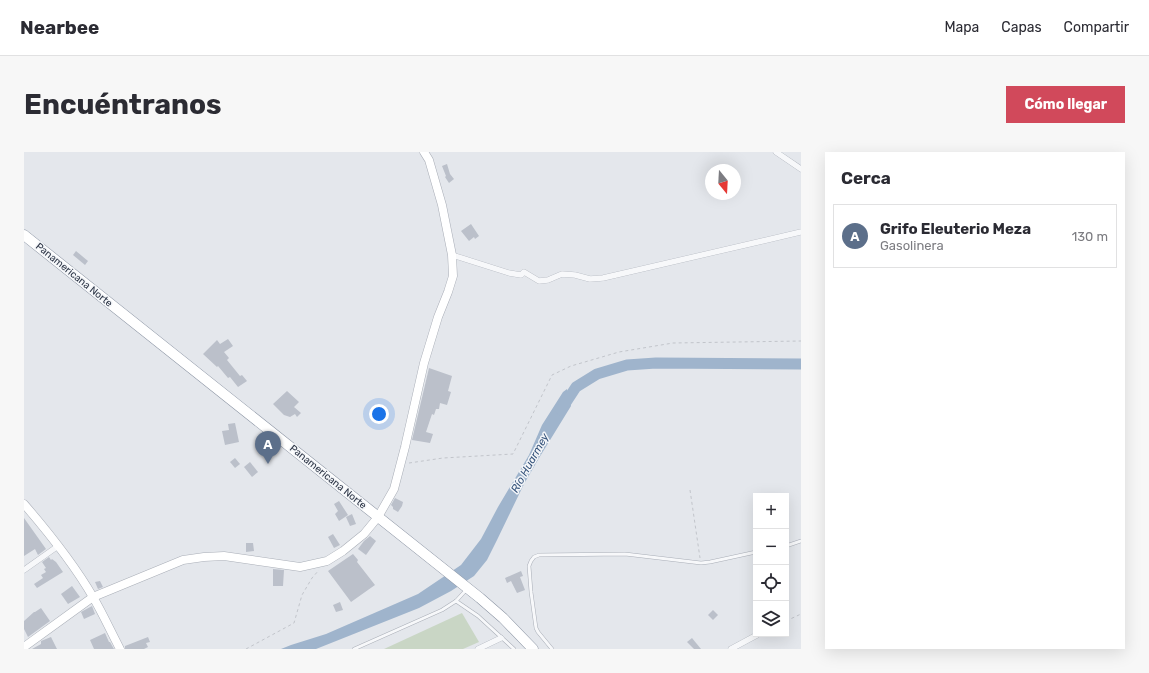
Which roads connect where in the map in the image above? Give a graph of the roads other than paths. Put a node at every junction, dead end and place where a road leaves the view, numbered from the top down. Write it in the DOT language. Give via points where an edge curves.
graph roads {
  1 [pos="424,152"];
  2 [pos="776,152"];
  3 [pos="428,156"];
  4 [pos="801,169"];
  5 [pos="801,232"];
  6 [pos="24,235"];
  7 [pos="452,255"];
  8 [pos="25,506"];
  9 [pos="378,517"];
  10 [pos="801,541"];
  11 [pos="789,545"];
  12 [pos="58,546"];
  13 [pos="753,553"];
  14 [pos="24,570"];
  15 [pos="468,588"];
  16 [pos="93,597"];
  17 [pos="456,601"];
  18 [pos="753,637"];
  19 [pos="501,638"];
  20 [pos="24,647"];
  21 [pos="481,648"];
  22 [pos="120,649"];
  23 [pos="354,649"];
  24 [pos="514,649"];
  25 [pos="533,649"];
  26 [pos="552,649"];
  27 [pos="731,649"];
  1 -- 3 [label="street"];
  2 -- 4 [label="street"];
  3 -- 7 [label="street" via="442,205"];
  5 -- 7 [label="street" via="590,280 562,274 539,281 524,272 521,275 509,273"];
  6 -- 9 [label="highway, Panamericana Norte"];
  7 -- 9 [label="street" via="453,276 424,362 401,466 394,489"];
  8 -- 12 [label="street"];
  9 -- 15 [label="highway, Panamericana Norte"];
  9 -- 16 [label="street" via="364,534 327,561 300,567 224,556 183,560"];
  10 -- 11 [label="lane"];
  12 -- 14 [label="street"];
  12 -- 16 [label="street"];
  13 -- 26 [label="lane" via="701,563 625,554 534,557 529,566 536,624 538,632"];
  15 -- 17 [label="lane"];
  15 -- 25 [label="highway, Panamericana Norte" via="503,618"];
  16 -- 20 [label="street"];
  16 -- 22 [label="street"];
  17 -- 19 [label="lane" via="478,616"];
  17 -- 23 [label="lane" via="442,610"];
  18 -- 27 [label="street"];
  19 -- 21 [label="street"];
  19 -- 24 [label="lane"];
}
